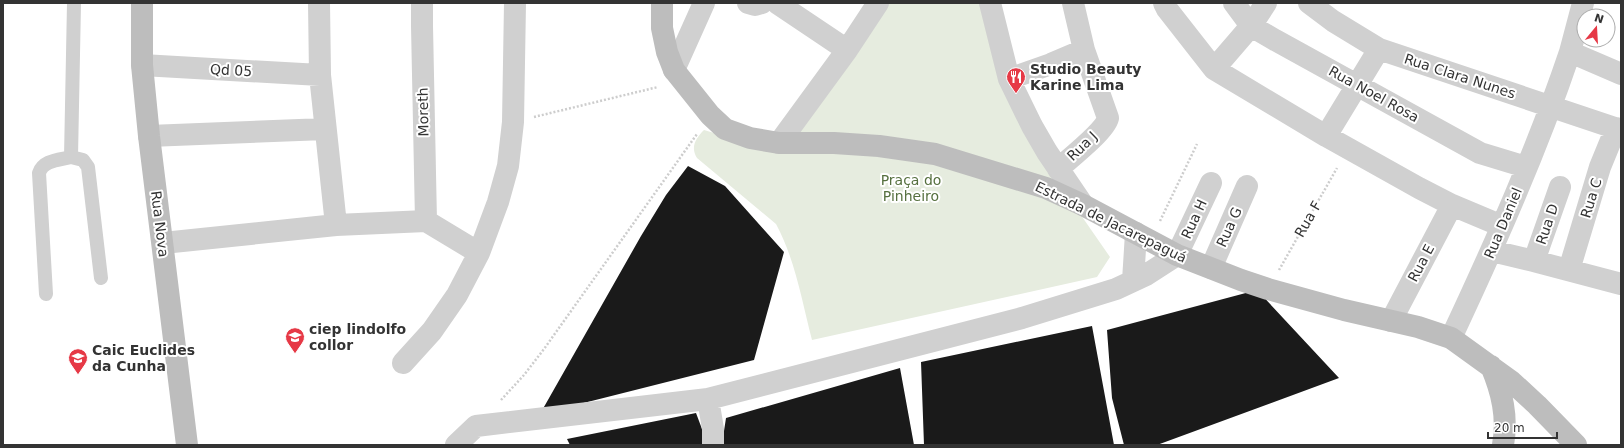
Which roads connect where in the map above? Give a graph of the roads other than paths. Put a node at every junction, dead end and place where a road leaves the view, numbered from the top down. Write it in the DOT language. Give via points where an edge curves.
graph roads {
  1 [pos="74,3"];
  2 [pos="142,3"];
  3 [pos="319,3"];
  4 [pos="422,3"];
  5 [pos="515,3"];
  6 [pos="662,3"];
  7 [pos="704,3"];
  8 [pos="748,3"];
  9 [pos="762,3"];
  10 [pos="777,3"];
  11 [pos="878,3"];
  12 [pos="990,3"];
  13 [pos="1073,3"];
  14 [pos="1164,3"];
  15 [pos="1234,3"];
  16 [pos="1266,3"];
  17 [pos="1309,3"];
  18 [pos="1583,3"];
  19 [pos="1251,26"];
  20 [pos="1379,49"];
  21 [pos="847,50"];
  22 [pos="1084,50"];
  23 [pos="1570,52"];
  24 [pos="142,65"];
  25 [pos="1214,69"];
  26 [pos="1621,74"];
  27 [pos="320,75"];
  28 [pos="678,76"];
  29 [pos="1009,79"];
  30 [pos="1357,85"];
  31 [pos="1551,106"];
  32 [pos="325,129"];
  33 [pos="1618,129"];
  34 [pos="149,136"];
  35 [pos="1326,136"];
  36 [pos="779,144"];
  37 [pos="71,157"];
  38 [pos="1526,168"];
  39 [pos="1058,170"];
  40 [pos="1211,183"];
  41 [pos="1247,186"];
  42 [pos="1560,187"];
  43 [pos="1082,205"];
  44 [pos="1452,205"];
  45 [pos="426,222"];
  46 [pos="336,225"];
  47 [pos="1502,226"];
  48 [pos="1143,237"];
  49 [pos="163,243"];
  50 [pos="1492,251"];
  51 [pos="479,253"];
  52 [pos="1178,255"];
  53 [pos="1534,261"];
  54 [pos="1210,268"];
  55 [pos="1569,270"];
  56 [pos="101,278"];
  57 [pos="1133,281"];
  58 [pos="1621,284"];
  59 [pos="46,294"];
  60 [pos="1391,321"];
  61 [pos="1451,338"];
  62 [pos="403,363"];
  63 [pos="1491,366"];
  64 [pos="708,399"];
  65 [pos="187,445"];
  66 [pos="456,445"];
  67 [pos="713,445"];
  68 [pos="1503,445"];
  69 [pos="1576,445"];
  1 -- 37 [label="lane"];
  2 -- 24 [label="street, Rua Nova"];
  3 -- 27 [label="street"];
  4 -- 45 [label="street, Moreth"];
  5 -- 51 [label="street" via="513,122 508,166"];
  6 -- 28 [label="street, Estrada de Jacarepaguá" via="662,28 667,52"];
  7 -- 28 [label="street"];
  8 -- 9 [label="street"];
  10 -- 21 [label="street"];
  11 -- 21 [label="street"];
  12 -- 29 [label="street"];
  13 -- 22 [label="street"];
  14 -- 25 [label="street"];
  15 -- 19 [label="street, Rua Noel Rosa"];
  16 -- 19 [label="street"];
  17 -- 20 [label="street, Rua Clara Nunes"];
  18 -- 23 [label="street, Rua Daniel"];
  19 -- 25 [label="street"];
  19 -- 30 [label="street, Rua Noel Rosa"];
  20 -- 30 [label="street"];
  20 -- 31 [label="street, Rua Clara Nunes"];
  21 -- 36 [label="street"];
  22 -- 29 [label="street"];
  22 -- 39 [label="street, Rua J" via="1107,113 1106,123"];
  23 -- 26 [label="street"];
  23 -- 31 [label="street, Rua Daniel"];
  24 -- 27 [label="street, Qd 05"];
  24 -- 34 [label="street, Rua Nova"];
  25 -- 35 [label="street"];
  27 -- 32 [label="street"];
  28 -- 36 [label="street, Estrada de Jacarepaguá" via="725,129"];
  29 -- 39 [label="street" via="1032,126"];
  30 -- 35 [label="street"];
  30 -- 38 [label="street, Rua Noel Rosa" via="1480,152"];
  31 -- 33 [label="street, Rua Clara Nunes"];
  31 -- 38 [label="street, Rua Daniel"];
  32 -- 34 [label="street"];
  32 -- 46 [label="street"];
  33 -- 55 [label="street, Rua C" via="1600,167"];
  34 -- 49 [label="street, Rua Nova"];
  35 -- 44 [label="street"];
  36 -- 43 [label="street, Estrada de Jacarepaguá" via="834,143 935,154 1046,188"];
  37 -- 56 [label="lane" via="83,160 88,167"];
  37 -- 59 [label="lane" via="47,163 38,173"];
  38 -- 47 [label="street, Rua Daniel"];
  39 -- 43 [label="street"];
  40 -- 52 [label="street, Rua H"];
  41 -- 54 [label="street, Rua G"];
  42 -- 53 [label="street, Rua D"];
  43 -- 48 [label="street, Estrada de Jacarepaguá"];
  44 -- 47 [label="street"];
  44 -- 60 [label="street, Rua E"];
  45 -- 46 [label="street"];
  45 -- 51 [label="street"];
  46 -- 49 [label="street"];
  47 -- 50 [label="street, Rua Daniel"];
  48 -- 52 [label="street, Estrada de Jacarepaguá"];
  48 -- 57 [label="street"];
  49 -- 65 [label="street, Rua Nova"];
  50 -- 53 [label="street"];
  50 -- 61 [label="street, Rua Daniel"];
  51 -- 62 [label="street" via="457,295 432,331"];
  52 -- 54 [label="street, Estrada de Jacarepaguá"];
  52 -- 57 [label="street"];
  53 -- 55 [label="street"];
  54 -- 60 [label="street, Estrada de Jacarepaguá" via="1268,289"];
  55 -- 58 [label="street"];
  57 -- 64 [label="street" via="1116,289 1022,318"];
  60 -- 61 [label="street, Estrada de Jacarepaguá"];
  61 -- 63 [label="street, Estrada de Jacarepaguá"];
  63 -- 68 [label="street" via="1505,414"];
  63 -- 69 [label="street, Estrada de Jacarepaguá" via="1537,405"];
  64 -- 66 [label="street" via="476,426"];
  64 -- 67 [label="street"];
}
